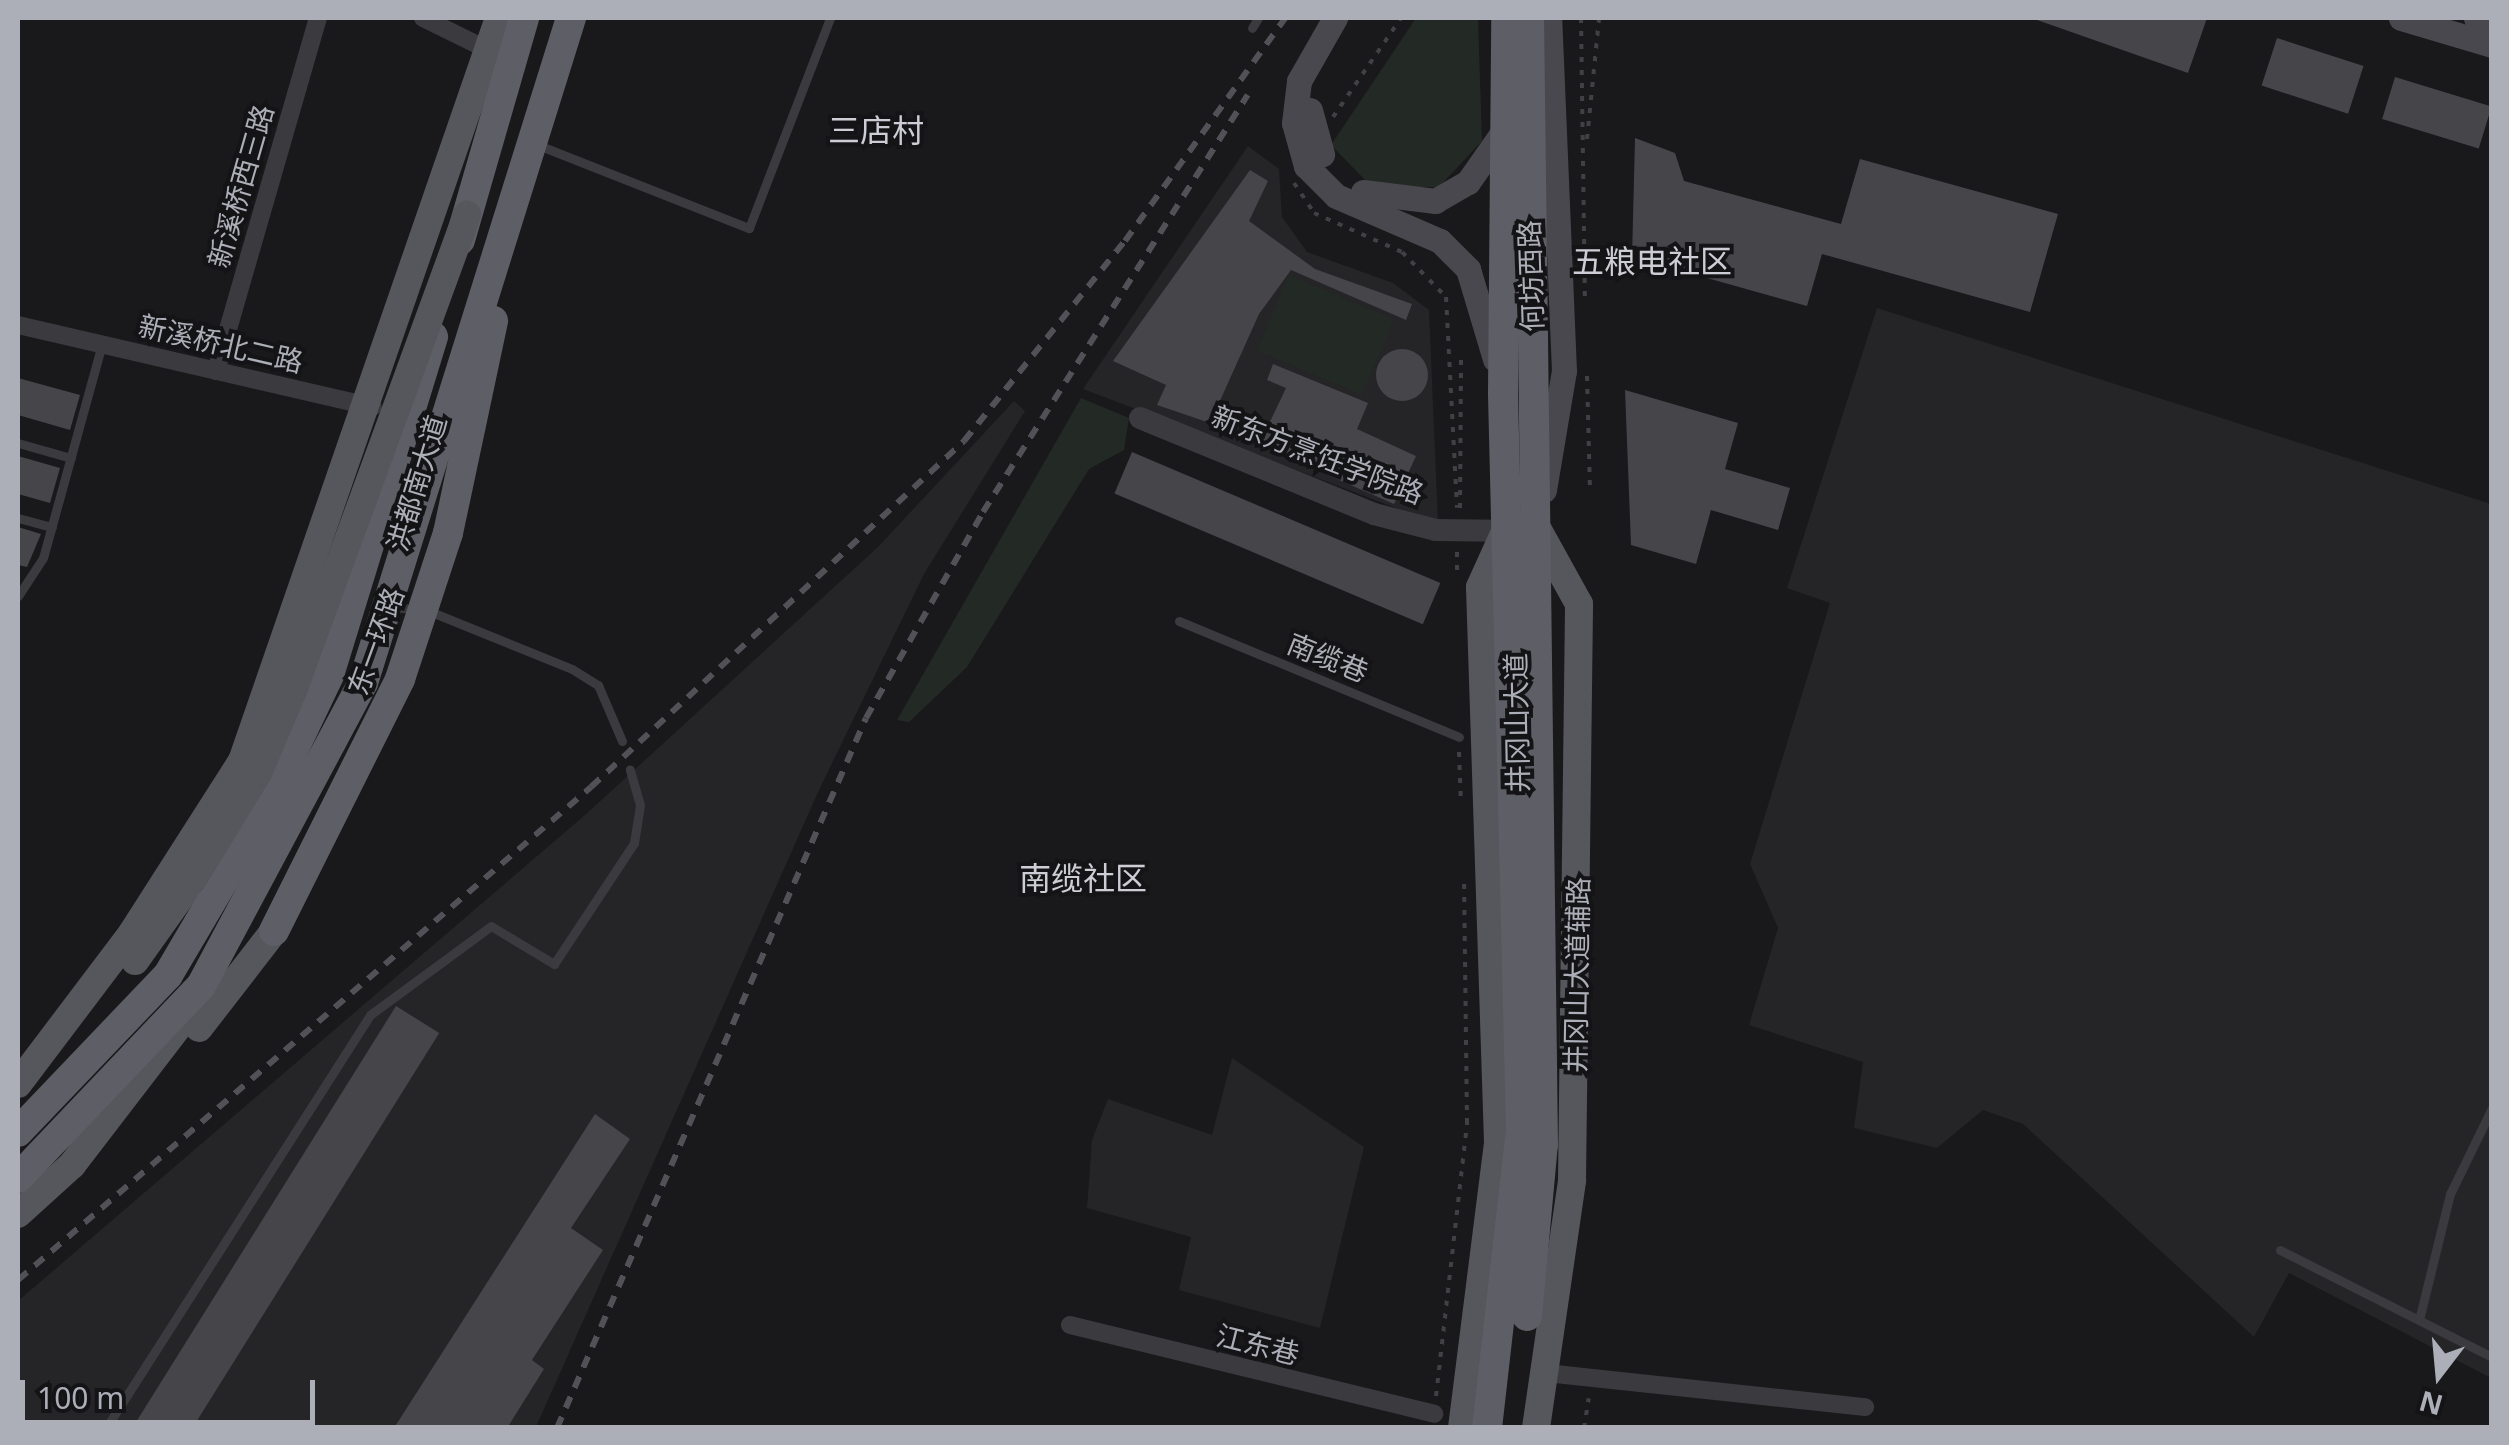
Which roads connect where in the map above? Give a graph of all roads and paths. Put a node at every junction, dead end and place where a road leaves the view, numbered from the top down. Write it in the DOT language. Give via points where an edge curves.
graph roads {
  1 [pos="318,18"];
  2 [pos="423,18"];
  3 [pos="499,18"];
  4 [pos="524,18"];
  5 [pos="556,18"];
  6 [pos="571,18"];
  7 [pos="830,18"];
  8 [pos="1334,18"];
  9 [pos="1355,18"];
  10 [pos="1506,18"];
  11 [pos="1529,18"];
  12 [pos="1549,18"];
  13 [pos="1581,18"];
  14 [pos="1600,18"];
  15 [pos="2401,18"];
  16 [pos="2476,18"];
  17 [pos="2492,22"];
  18 [pos="2492,45"];
  19 [pos="488,50"];
  20 [pos="1302,116"];
  21 [pos="1505,127"];
  22 [pos="524,149"];
  23 [pos="1586,153"];
  24 [pos="1314,160"];
  25 [pos="466,215"];
  26 [pos="1580,322"];
  27 [pos="18,325"];
  28 [pos="102,344"];
  29 [pos="1462,354"];
  30 [pos="216,370"];
  31 [pos="1588,371"];
  32 [pos="1503,392"];
  33 [pos="370,406"];
  34 [pos="412,417"];
  35 [pos="1140,418"];
  36 [pos="18,443"];
  37 [pos="71,458"];
  38 [pos="1464,486"];
  39 [pos="1456,490"];
  40 [pos="1590,492"];
  41 [pos="18,518"];
  42 [pos="52,527"];
  43 [pos="1457,530"];
  44 [pos="1538,530"];
  45 [pos="1505,532"];
  46 [pos="1457,588"];
  47 [pos="18,596"];
  48 [pos="390,607"];
  49 [pos="1179,621"];
  50 [pos="1459,736"];
  51 [pos="622,741"];
  52 [pos="630,768"];
  53 [pos="1462,810"];
  54 [pos="1464,865"];
  55 [pos="274,931"];
  56 [pos="18,1084"];
  57 [pos="18,1093"];
  58 [pos="2492,1108"];
  59 [pos="18,1132"];
  60 [pos="72,1165"];
  61 [pos="18,1178"];
  62 [pos="18,1214"];
  63 [pos="2280,1250"];
  64 [pos="2419,1320"];
  65 [pos="1070,1325"];
  66 [pos="2492,1357"];
  67 [pos="1546,1373"];
  68 [pos="1592,1378"];
  69 [pos="1865,1407"];
  70 [pos="1434,1414"];
  71 [pos="106,1428"];
  72 [pos="1462,1428"];
  73 [pos="1487,1428"];
  74 [pos="1507,1428"];
  75 [pos="1536,1428"];
  76 [pos="1584,1428"];
  1 -- 30 [label="street, 新溪桥西三路"];
  2 -- 19 [label="street"];
  3 -- 19 [label="main road"];
  4 -- 25 [label="highway, 东一环路"];
  5 -- 22 [label="main road, 洪都南大道"];
  6 -- 22 [label="highway, 东一环路, bridge"];
  7 -- 22 [label="lane" via="748,228"];
  8 -- 20 [label="main road" via="1299,81"];
  9 -- 20 [label="main road"];
  10 -- 21 [label="highway, 井冈山大道"];
  11 -- 44 [label="highway, 井冈山大道"];
  12 -- 44 [label="main road, 何坊西路" via="1564,371"];
  13 -- 23 [label="path"];
  14 -- 23 [label="path"];
  15 -- 18 [label="main road"];
  16 -- 17 [label="main road"];
  19 -- 33 [label="main road"];
  20 -- 24 [label="main road, bridge"];
  21 -- 24 [label="main road" via="1491,158 1435,201 1374,198"];
  21 -- 32 [label="highway, 井冈山大道"];
  22 -- 48 [label="highway, 东一环路, bridge"];
  22 -- 55 [label="highway, bridge" via="448,532 400,679"];
  22 -- 60 [label="main road, 洪都南大道" via="312,807 183,1028"];
  23 -- 26 [label="path" via="1590,290"];
  24 -- 32 [label="main road, 何坊西路" via="1336,196 1440,241 1468,269"];
  25 -- 34 [label="highway, 东一环路, bridge"];
  25 -- 57 [label="main road, bridge" via="287,705 192,881 85,1030"];
  27 -- 28 [label="street, 新溪桥北二路"];
  28 -- 30 [label="street, 新溪桥北二路"];
  28 -- 37 [label="lane"];
  29 -- 38 [label="path"];
  30 -- 33 [label="street, 新溪桥北二路"];
  31 -- 40 [label="path"];
  32 -- 45 [label="highway, 井冈山大道"];
  33 -- 34 [label="street, 新溪桥北二路"];
  33 -- 56 [label="main road" via="242,761 132,933"];
  34 -- 59 [label="highway, 东一环路" via="330,675 264,812 168,975"];
  35 -- 43 [label="street, 新东方烹饪学院路" via="1374,514"];
  36 -- 37 [label="lane"];
  37 -- 42 [label="lane"];
  39 -- 43 [label="path"];
  41 -- 42 [label="lane"];
  42 -- 47 [label="lane" via="32,586"];
  43 -- 45 [label="street, 新东方烹饪学院路"];
  43 -- 46 [label="path"];
  44 -- 45 [label="street, 新东方烹饪学院路"];
  44 -- 67 [label="main road, 井冈山大道辅路" via="1579,604 1572,1180"];
  44 -- 74 [label="highway, 井冈山大道" via="1542,1145"];
  45 -- 72 [label="main road" via="1480,587 1498,1142"];
  45 -- 73 [label="highway, 井冈山大道" via="1521,1131"];
  48 -- 51 [label="lane" via="429,612 572,669 598,685"];
  48 -- 61 [label="highway, 东一环路, bridge" via="295,822 201,986"];
  49 -- 50 [label="lane, 南缆巷"];
  50 -- 53 [label="path"];
  52 -- 71 [label="lane" via="640,805 634,843 554,964 490,926 370,1015"];
  54 -- 70 [label="path" via="1467,1123"];
  55 -- 60 [label="main road" via="205,1022"];
  58 -- 64 [label="lane" via="2450,1194"];
  60 -- 62 [label="main road, 洪都南大道"];
  63 -- 64 [label="lane"];
  64 -- 66 [label="lane"];
  65 -- 70 [label="street, 江东巷"];
  67 -- 68 [label="street"];
  67 -- 75 [label="main road, 井冈山大道辅路"];
  68 -- 69 [label="street"];
  68 -- 76 [label="path"];
}
